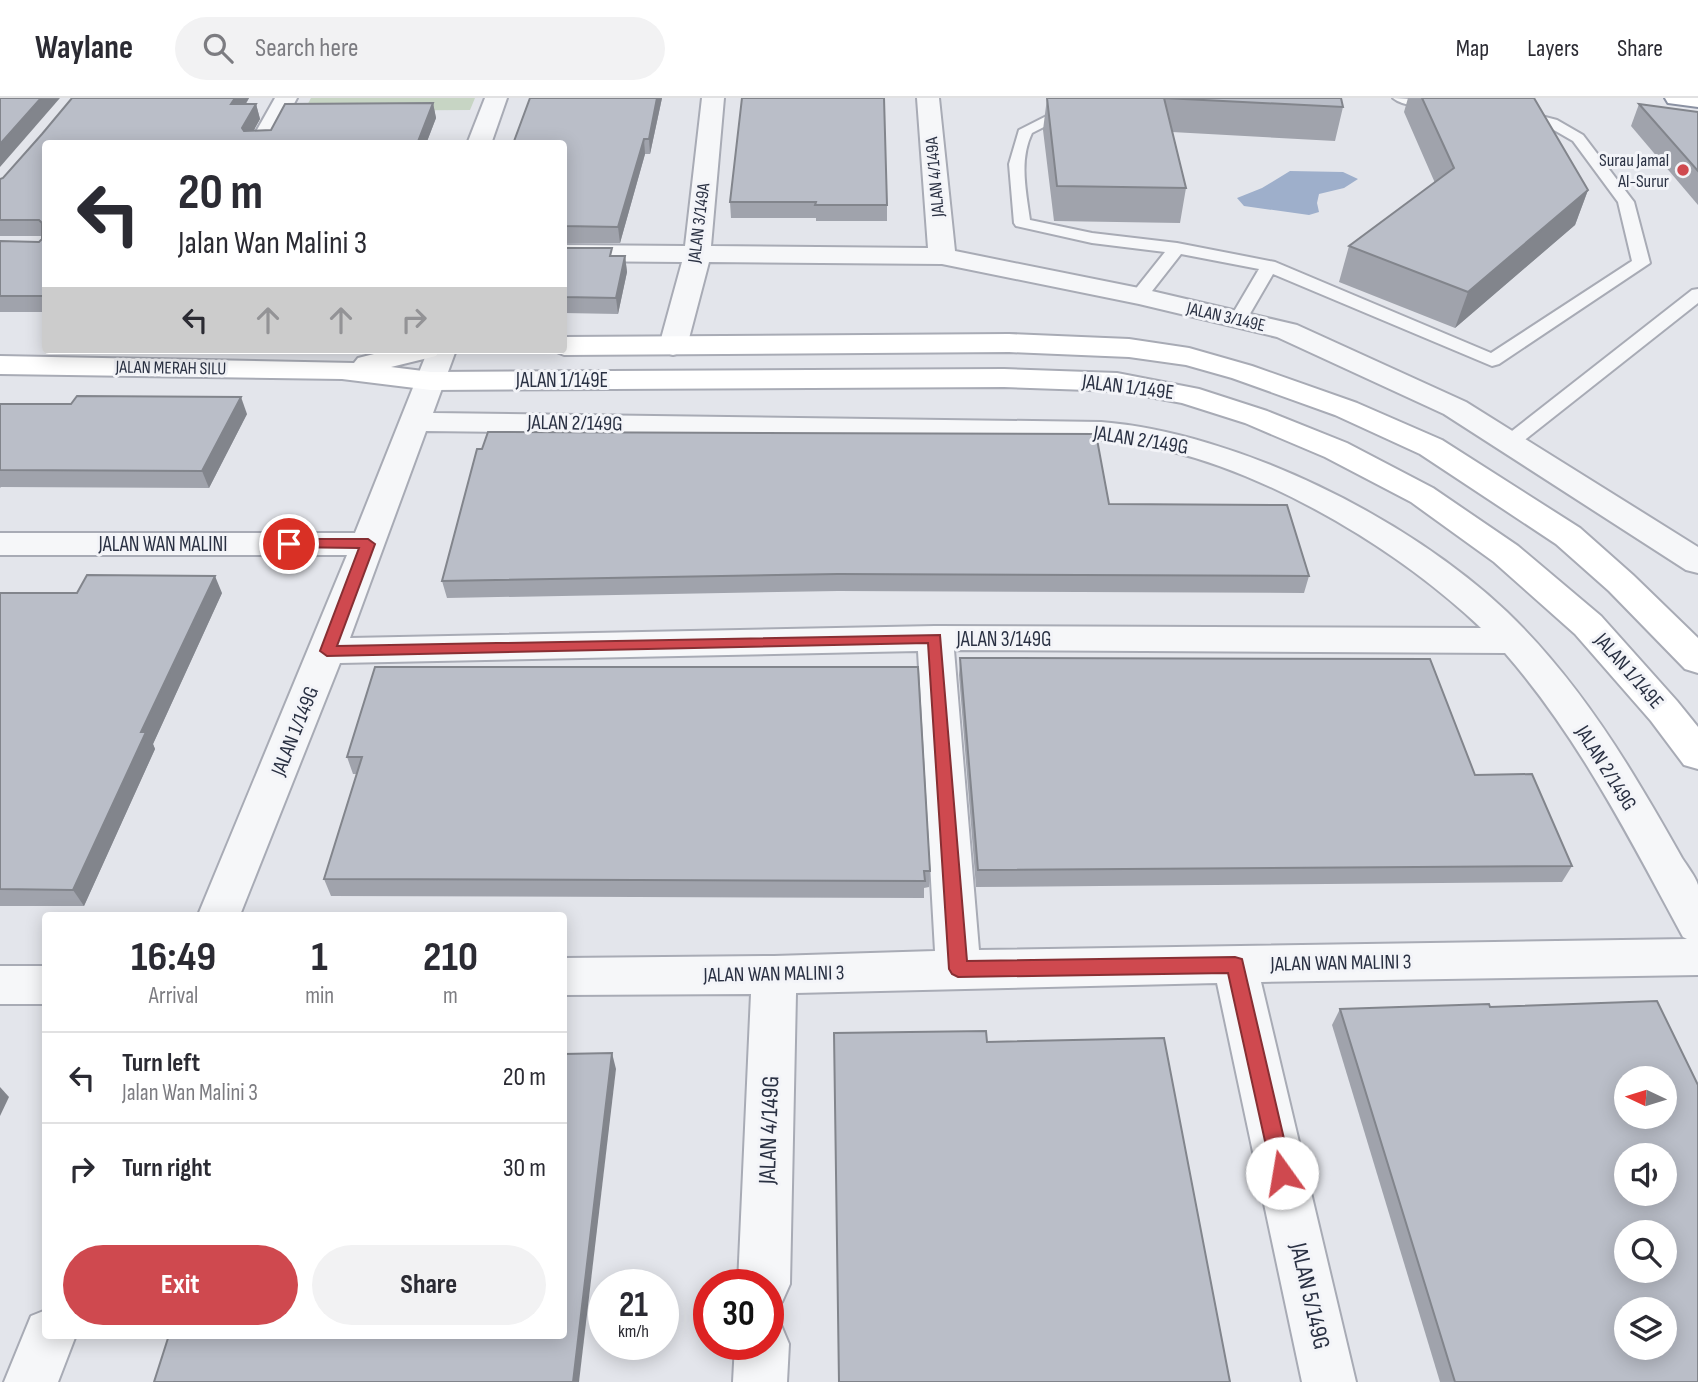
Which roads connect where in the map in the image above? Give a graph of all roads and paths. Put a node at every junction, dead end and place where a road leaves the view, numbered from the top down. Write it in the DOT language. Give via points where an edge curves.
graph roads {
  1 [pos="286,98"];
  2 [pos="496,98"];
  3 [pos="713,98"];
  4 [pos="928,98"];
  5 [pos="1094,98"];
  6 [pos="1400,98"];
  7 [pos="1676,98"];
  8 [pos="1698,100"];
  9 [pos="1453,105"];
  10 [pos="1499,111"];
  11 [pos="263,140"];
  12 [pos="480,140"];
  13 [pos="1177,248"];
  14 [pos="567,253"];
  15 [pos="697,256"];
  16 [pos="942,257"];
  17 [pos="1269,267"];
  18 [pos="1698,294"];
  19 [pos="1139,296"];
  20 [pos="1238,320"];
  21 [pos="567,346"];
  22 [pos="673,346"];
  23 [pos="0,365"];
  24 [pos="429,365"];
  25 [pos="414,422"];
  26 [pos="1510,442"];
  27 [pos="0,544"];
  28 [pos="368,544"];
  29 [pos="1698,562"];
  30 [pos="935,638"];
  31 [pos="1513,641"];
  32 [pos="327,651"];
  33 [pos="1698,660"];
  34 [pos="1698,755"];
  35 [pos="220,912"];
  36 [pos="1698,925"];
  37 [pos="1698,957"];
  38 [pos="1235,965"];
  39 [pos="958,969"];
  40 [pos="774,975"];
  41 [pos="567,976"];
  42 [pos="0,985"];
  43 [pos="42,985"];
  44 [pos="764,1269"];
  45 [pos="48,1339"];
  46 [pos="761,1360"];
  47 [pos="31,1382"];
  48 [pos="760,1382"];
  49 [pos="1329,1382"];
  1 -- 11 [label="street"];
  2 -- 12 [label="street"];
  3 -- 15 [label="street, JALAN 3/149A"];
  4 -- 16 [label="street, JALAN 4/149A"];
  5 -- 13 [label="lane" via="1026,130 1020,140 1016,169 1022,223 1092,238"];
  6 -- 9 [label="lane"];
  7 -- 8 [label="main road"];
  10 -- 17 [label="lane" via="1552,124 1578,138 1626,202 1642,263 1492,360"];
  13 -- 17 [label="lane"];
  13 -- 19 [label="lane"];
  14 -- 15 [label="street, JALAN 3/149E"];
  15 -- 16 [label="street, JALAN 3/149E"];
  15 -- 22 [label="street, JALAN 3/149A"];
  16 -- 19 [label="street, JALAN 3/149E"];
  17 -- 20 [label="lane"];
  18 -- 26 [label="lane"];
  19 -- 20 [label="street, JALAN 3/149E"];
  20 -- 26 [label="street, JALAN 3/149E" via="1287,331 1455,408"];
  21 -- 22 [label="main road, JALAN 1/149E"];
  22 -- 33 [label="main road, JALAN 1/149E" via="1009,343 1129,348 1189,357 1242,372 1346,408 1431,447 1568,536"];
  23 -- 24 [label="main road, JALAN MERAH SILU" via="342,370"];
  24 -- 25 [label="street, JALAN 1/149G"];
  24 -- 34 [label="main road, JALAN 1/149E" via="1117,382 1188,395 1336,450 1422,495 1506,554 1588,625"];
  25 -- 28 [label="street, JALAN 1/149G"];
  25 -- 31 [label="street, JALAN 2/149G" via="1048,429 1139,436 1189,446 1298,490 1424,565 1470,598"];
  26 -- 29 [label="street, JALAN 3/149E"];
  27 -- 28 [label="street, JALAN WAN MALINI"];
  28 -- 32 [label="street, JALAN 1/149G"];
  30 -- 31 [label="street, JALAN 3/149G"];
  30 -- 32 [label="street, JALAN 3/149G"];
  30 -- 39 [label="street"];
  31 -- 36 [label="street, JALAN 2/149G" via="1564,702 1622,790"];
  32 -- 35 [label="street, JALAN 1/149G"];
  37 -- 38 [label="street, JALAN WAN MALINI 3"];
  38 -- 39 [label="street, JALAN WAN MALINI 3"];
  38 -- 49 [label="street, JALAN 5/149G"];
  39 -- 40 [label="street, JALAN WAN MALINI 3"];
  40 -- 41 [label="street, JALAN WAN MALINI 3"];
  40 -- 44 [label="street, JALAN 4/149G"];
  42 -- 43 [label="street"];
  45 -- 47 [label="street"];
  46 -- 48 [label="street"];
}
